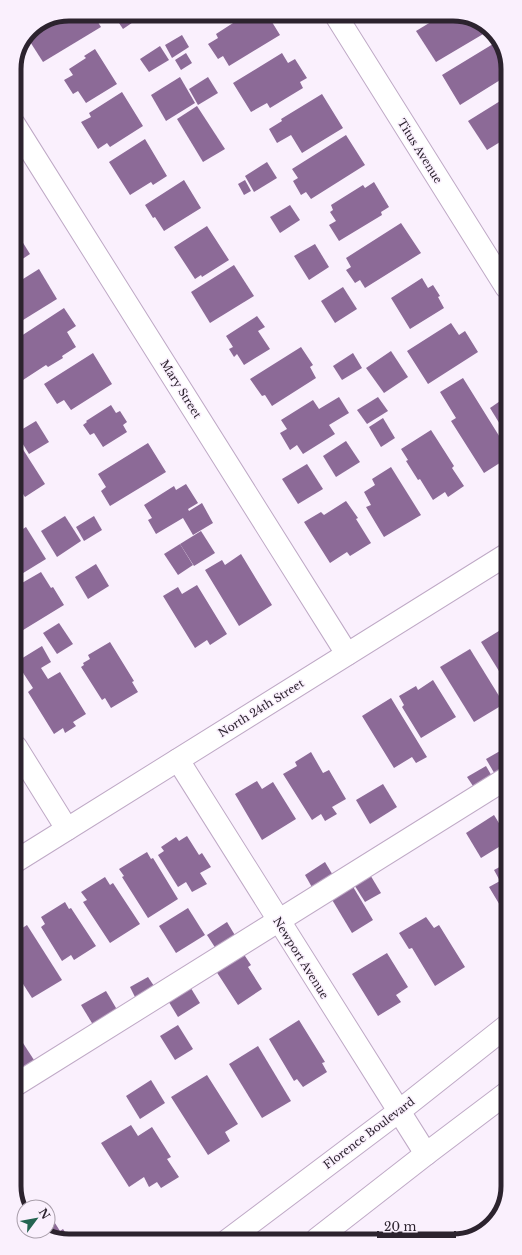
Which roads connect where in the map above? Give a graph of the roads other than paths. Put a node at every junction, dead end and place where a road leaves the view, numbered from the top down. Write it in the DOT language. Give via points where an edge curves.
graph roads {
  1 [pos="339,21"];
  2 [pos="21,135"];
  3 [pos="501,279"];
  4 [pos="501,558"];
  5 [pos="347,654"];
  6 [pos="21,755"];
  7 [pos="178,760"];
  8 [pos="501,782"];
  9 [pos="67,829"];
  10 [pos="21,858"];
  11 [pos="278,921"];
  12 [pos="501,1031"];
  13 [pos="21,1082"];
  14 [pos="501,1097"];
  15 [pos="398,1112"];
  16 [pos="426,1154"];
  17 [pos="236,1234"];
  18 [pos="323,1234"];
  1 -- 3 [label="street, Titus Avenue"];
  2 -- 5 [label="street, Mary Street"];
  4 -- 5 [label="street, North 24th Street"];
  5 -- 7 [label="street, North 24th Street"];
  6 -- 9 [label="street"];
  7 -- 9 [label="street, North 24th Street"];
  7 -- 11 [label="street, Newport Avenue"];
  8 -- 11 [label="street"];
  9 -- 10 [label="street, North 24th Street"];
  11 -- 13 [label="street"];
  11 -- 15 [label="street, Newport Avenue"];
  12 -- 15 [label="street, Florence Boulevard"];
  14 -- 16 [label="street"];
  15 -- 16 [label="street, Newport Avenue"];
  15 -- 17 [label="street, Florence Boulevard"];
  16 -- 18 [label="street"];
}
